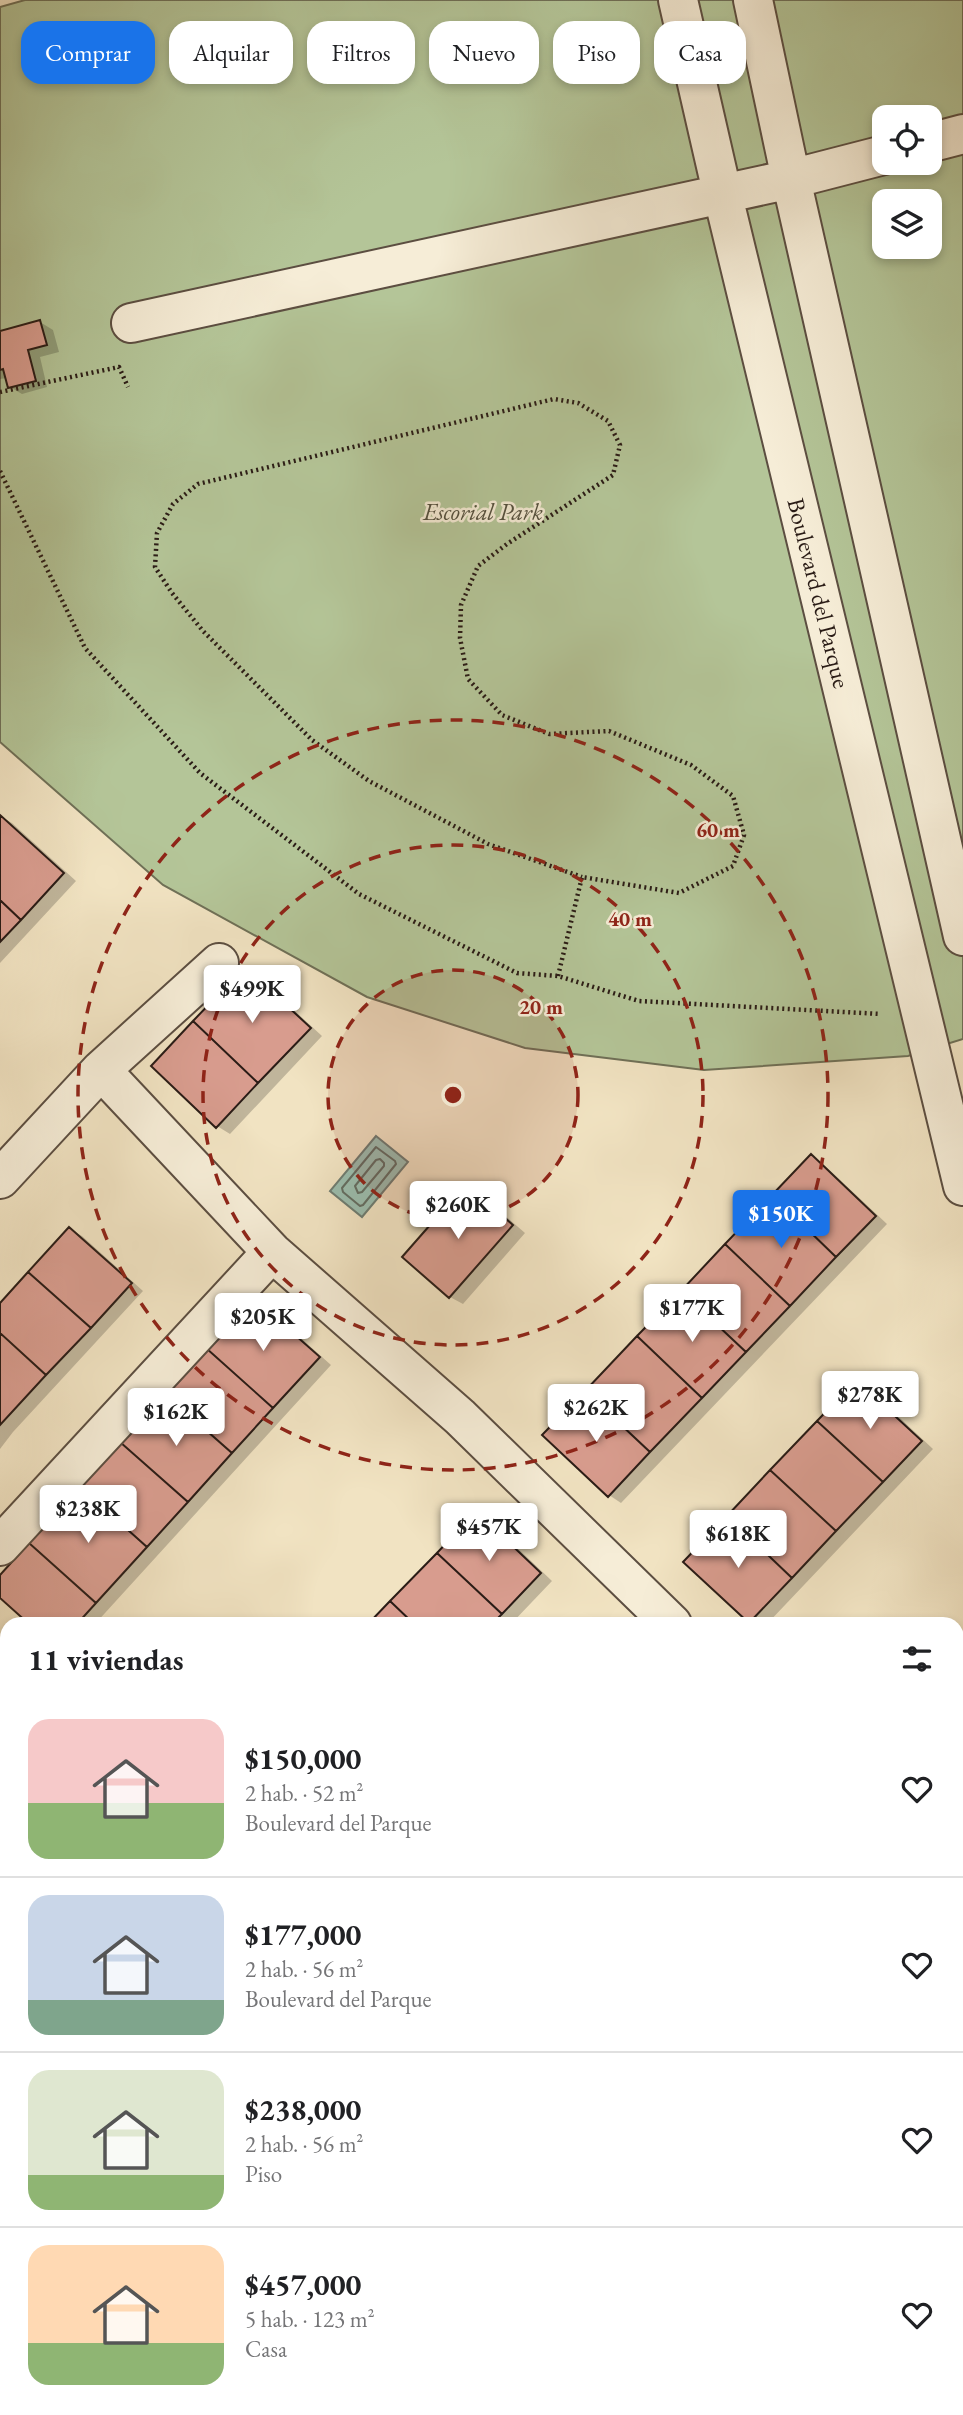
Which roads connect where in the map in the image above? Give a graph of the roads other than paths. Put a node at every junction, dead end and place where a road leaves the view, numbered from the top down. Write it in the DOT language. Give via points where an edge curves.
graph roads {
  1 [pos="678,0"];
  2 [pos="752,0"];
  3 [pos="963,134"];
  4 [pos="942,140"];
  5 [pos="872,158"];
  6 [pos="791,178"];
  7 [pos="722,192"];
  8 [pos="131,323"];
  9 [pos="963,936"];
  10 [pos="219,962"];
  11 [pos="100,1070"];
  12 [pos="0,1179"];
  13 [pos="963,1186"];
  14 [pos="272,1252"];
  15 [pos="0,1546"];
  16 [pos="665,1617"];
  1 -- 7 [label="street, Boulevard del Parque"];
  2 -- 6 [label="street"];
  3 -- 4 [label="street"];
  5 -- 6 [label="street"];
  6 -- 7 [label="street"];
  6 -- 9 [label="street"];
  7 -- 8 [label="street"];
  7 -- 13 [label="street, Boulevard del Parque"];
  10 -- 11 [label="street"];
  11 -- 12 [label="street"];
  11 -- 14 [label="street"];
  14 -- 15 [label="street"];
  14 -- 16 [label="street" via="460,1417"];
}
